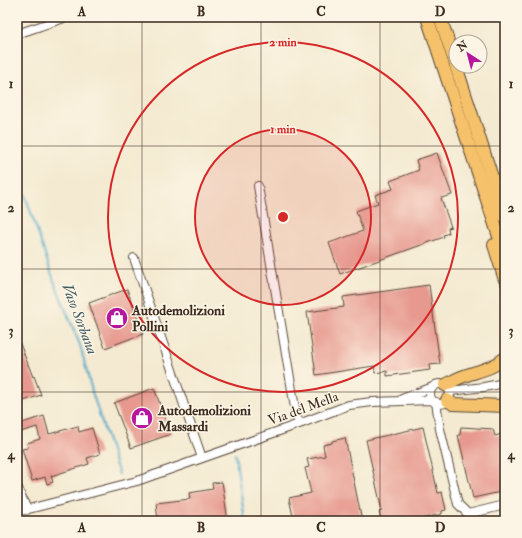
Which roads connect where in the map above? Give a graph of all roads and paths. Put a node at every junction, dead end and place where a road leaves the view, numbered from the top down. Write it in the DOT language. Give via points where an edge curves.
graph roads {
  1 [pos="67,17"];
  2 [pos="427,17"];
  3 [pos="440,17"];
  4 [pos="17,34"];
  5 [pos="448,42"];
  6 [pos="459,74"];
  7 [pos="258,186"];
  8 [pos="486,195"];
  9 [pos="502,201"];
  10 [pos="505,217"];
  11 [pos="505,255"];
  12 [pos="134,258"];
  13 [pos="505,280"];
  14 [pos="505,358"];
  15 [pos="505,383"];
  16 [pos="433,387"];
  17 [pos="442,397"];
  18 [pos="394,402"];
  19 [pos="505,406"];
  20 [pos="299,424"];
  21 [pos="202,458"];
  22 [pos="17,486"];
  23 [pos="505,505"];
  24 [pos="27,510"];
  25 [pos="17,512"];
  1 -- 4 [label="street"];
  2 -- 8 [label="main road"];
  3 -- 5 [label="main road"];
  6 -- 9 [label="main road"];
  7 -- 20 [label="street" via="290,384"];
  8 -- 11 [label="main road"];
  8 -- 13 [label="main road" via="486,223"];
  9 -- 10 [label="main road"];
  12 -- 21 [label="street"];
  14 -- 17 [label="main road" via="490,368 459,378"];
  15 -- 17 [label="street, Via del Mella"];
  16 -- 17 [label="street" via="430,393"];
  16 -- 17 [label="street, Via del Mella" via="439,384"];
  16 -- 18 [label="street, Via del Mella"];
  17 -- 18 [label="street, Via del Mella"];
  17 -- 19 [label="main road" via="453,404"];
  17 -- 23 [label="street" via="440,429 458,504 468,514"];
  18 -- 20 [label="street, Via del Mella" via="349,405"];
  20 -- 21 [label="street, Via del Mella"];
  21 -- 24 [label="street, Via del Mella" via="137,482"];
  22 -- 24 [label="street"];
  24 -- 25 [label="street, Via del Mella"];
}
